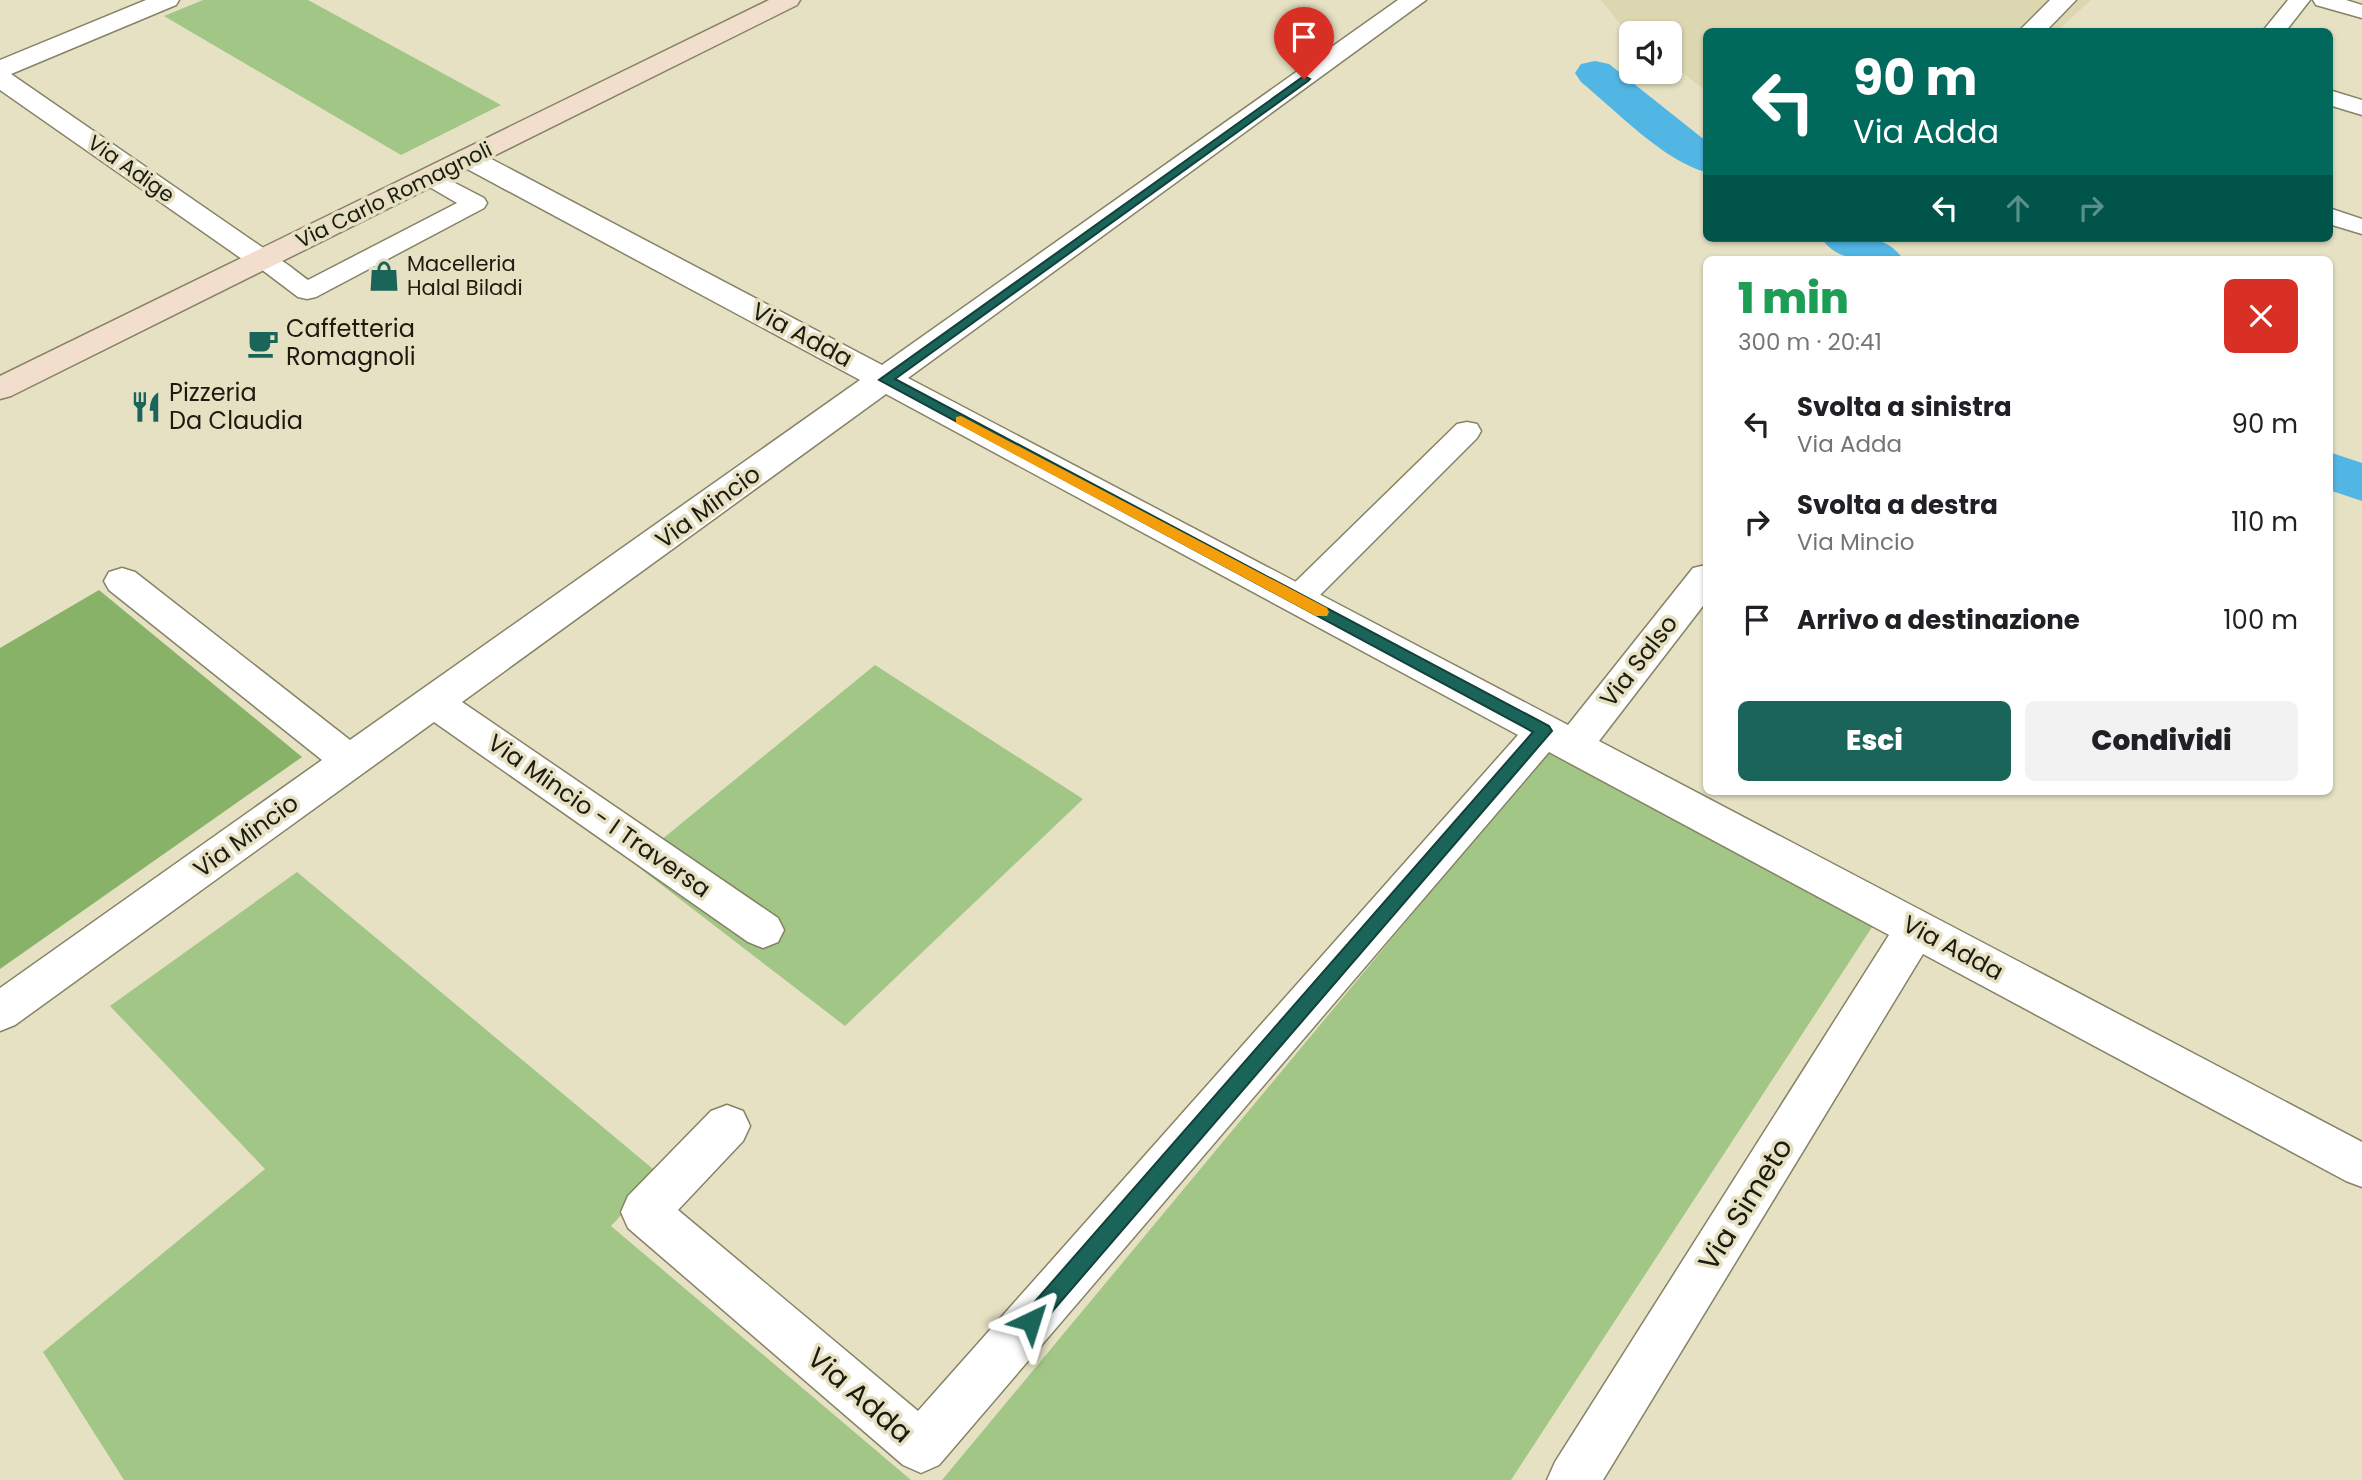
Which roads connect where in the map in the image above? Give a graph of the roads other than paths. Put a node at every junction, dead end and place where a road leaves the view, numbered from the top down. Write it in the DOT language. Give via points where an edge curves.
graph roads {
  1 [pos="167,0"];
  2 [pos="788,0"];
  3 [pos="1414,0"];
  4 [pos="2064,0"];
  5 [pos="2299,0"];
  6 [pos="2324,0"];
  7 [pos="2362,12"];
  8 [pos="2034,28"];
  9 [pos="2276,28"];
  10 [pos="0,69"];
  11 [pos="0,78"];
  12 [pos="2333,98"];
  13 [pos="2362,108"];
  14 [pos="468,158"];
  15 [pos="430,177"];
  16 [pos="2333,216"];
  17 [pos="2362,227"];
  18 [pos="262,260"];
  19 [pos="886,380"];
  20 [pos="0,389"];
  21 [pos="1467,431"];
  22 [pos="1703,580"];
  23 [pos="121,581"];
  24 [pos="1297,599"];
  25 [pos="434,702"];
  26 [pos="1558,738"];
  27 [pos="351,762"];
  28 [pos="1916,929"];
  29 [pos="763,930"];
  30 [pos="0,1012"];
  31 [pos="727,1126"];
  32 [pos="2362,1166"];
  33 [pos="1573,1480"];
  1 -- 10 [label="street"];
  2 -- 14 [label="main road, Via Carlo Romagnoli"];
  3 -- 19 [label="street, Via Mincio"];
  4 -- 8 [label="street"];
  5 -- 9 [label="lane"];
  6 -- 7 [label="lane"];
  11 -- 18 [label="street, Via Adige"];
  12 -- 13 [label="lane"];
  14 -- 15 [label="main road, Via Carlo Romagnoli"];
  14 -- 19 [label="street, Via Adda"];
  15 -- 18 [label="main road, Via Carlo Romagnoli"];
  15 -- 18 [label="lane" via="475,204 307,291"];
  16 -- 17 [label="lane"];
  18 -- 20 [label="main road, Via Carlo Romagnoli"];
  19 -- 24 [label="street, Via Adda"];
  19 -- 25 [label="street, Via Mincio"];
  21 -- 24 [label="lane"];
  22 -- 26 [label="street, Via Salso"];
  23 -- 27 [label="street"];
  24 -- 26 [label="street, Via Adda"];
  25 -- 27 [label="street, Via Mincio"];
  25 -- 29 [label="street, Via Mincio - I Traversa"];
  26 -- 28 [label="street, Via Adda"];
  26 -- 31 [label="street, Via Adda" via="921,1447 645,1212"];
  27 -- 30 [label="street, Via Mincio"];
  28 -- 32 [label="street, Via Adda"];
  28 -- 33 [label="street, Via Simeto"];
}
